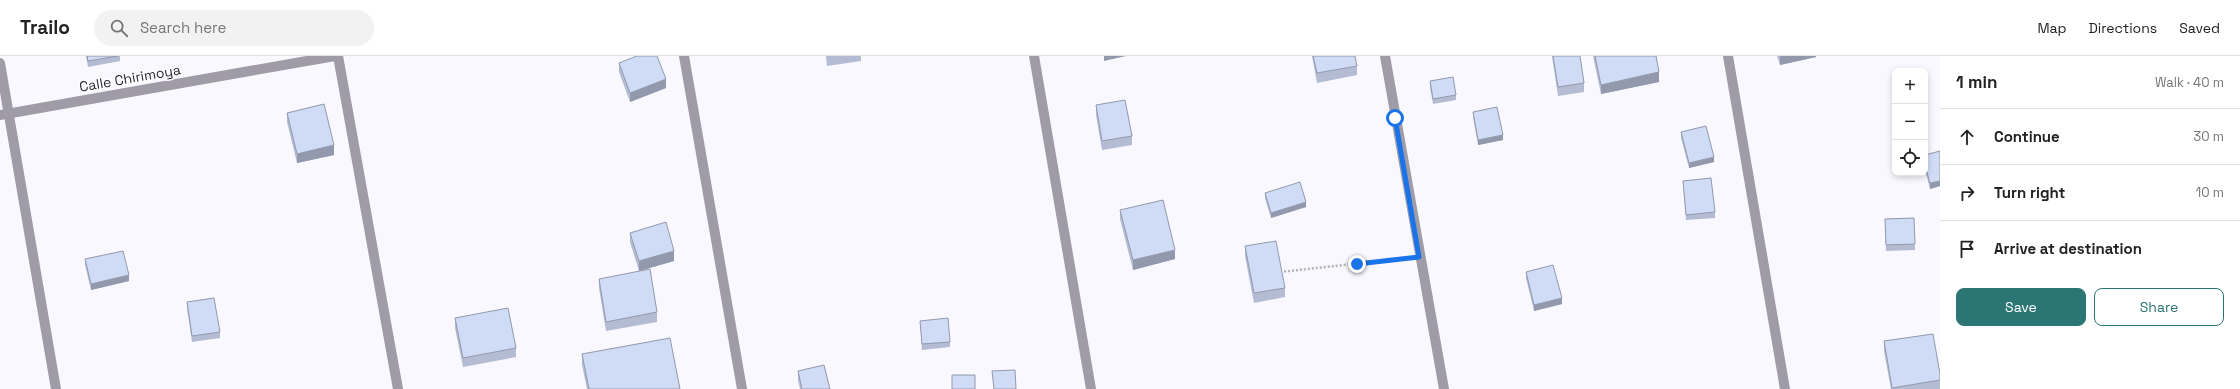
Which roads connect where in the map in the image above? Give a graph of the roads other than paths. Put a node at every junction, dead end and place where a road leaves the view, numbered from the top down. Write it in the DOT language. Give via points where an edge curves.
graph roads {
  1 [pos="337,56"];
  2 [pos="684,56"];
  3 [pos="1034,56"];
  4 [pos="1385,56"];
  5 [pos="1728,56"];
  6 [pos="0,63"];
  7 [pos="4,114"];
  8 [pos="56,389"];
  9 [pos="398,389"];
  10 [pos="742,389"];
  11 [pos="1091,389"];
  12 [pos="1444,389"];
  13 [pos="1785,389"];
  1 -- 7 [label="street, Calle Chirimoya"];
  1 -- 9 [label="street"];
  2 -- 10 [label="street"];
  3 -- 11 [label="street"];
  4 -- 12 [label="street"];
  5 -- 13 [label="street"];
  6 -- 7 [label="street"];
  7 -- 8 [label="street"];
}
